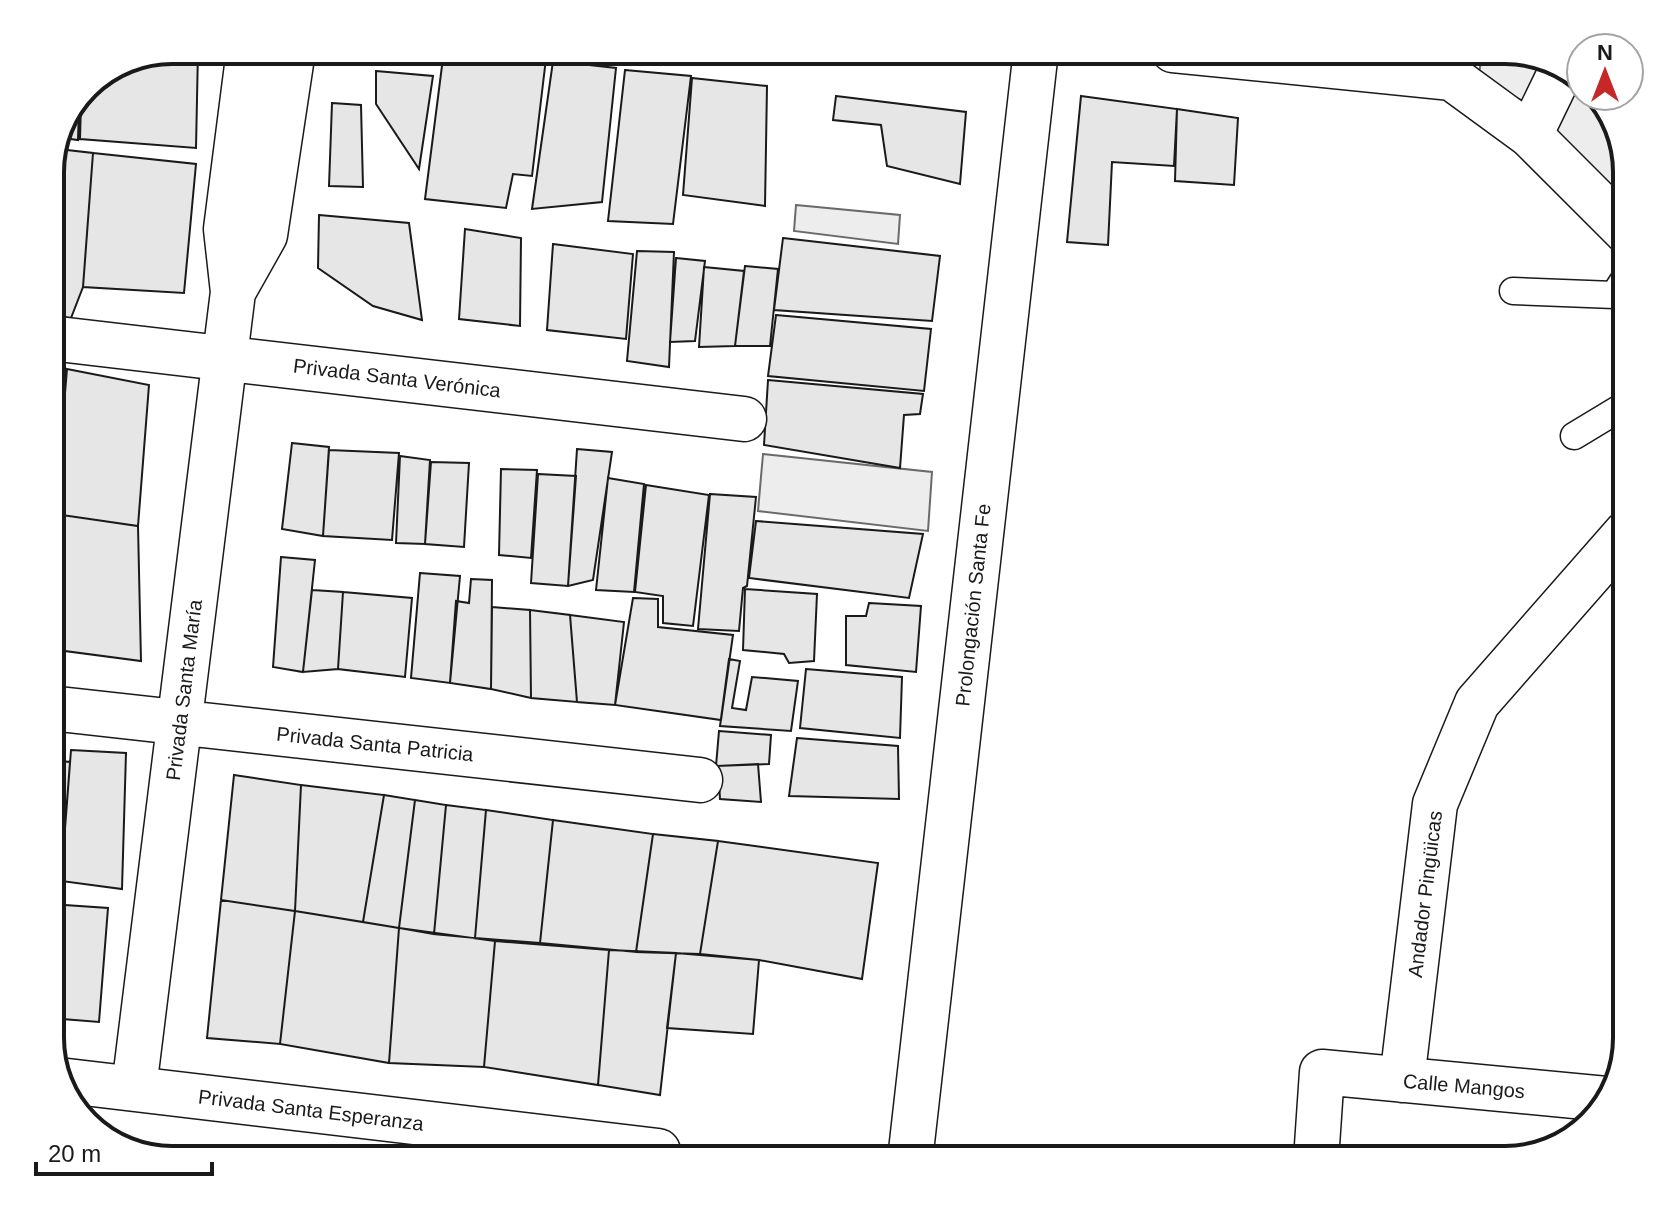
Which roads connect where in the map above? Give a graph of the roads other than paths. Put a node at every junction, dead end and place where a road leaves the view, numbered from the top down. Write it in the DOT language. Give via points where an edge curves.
graph roads {
  1 [pos="247,64"];
  2 [pos="291,64"];
  3 [pos="1034,64"];
  4 [pos="1454,64"];
  5 [pos="1558,78"];
  6 [pos="1530,135"];
  7 [pos="1613,218"];
  8 [pos="1513,291"];
  9 [pos="233,292"];
  10 [pos="1613,295"];
  11 [pos="64,340"];
  12 [pos="225,358"];
  13 [pos="1613,412"];
  14 [pos="744,419"];
  15 [pos="1574,436"];
  16 [pos="1613,548"];
  17 [pos="64,710"];
  18 [pos="180,722"];
  19 [pos="700,780"];
  20 [pos="1402,1080"];
  21 [pos="73,1082"];
  22 [pos="134,1088"];
  23 [pos="1595,1098"];
  24 [pos="616,1146"];
  25 [pos="912,1146"];
  26 [pos="1317,1146"];
  1 -- 9 [label="street, Privada Santa María" via="226,229"];
  2 -- 9 [label="street, Privada Santa María" via="265,235"];
  3 -- 25 [label="street, Prolongación Santa Fe"];
  4 -- 6 [label="street"];
  5 -- 6 [label="street"];
  6 -- 7 [label="street"];
  8 -- 10 [label="lane"];
  9 -- 12 [label="street, Privada Santa María"];
  11 -- 12 [label="street, Privada Santa Verónica"];
  12 -- 14 [label="street, Privada Santa Verónica"];
  12 -- 18 [label="street, Privada Santa María"];
  13 -- 15 [label="lane"];
  16 -- 20 [label="street, Andador Pingüicas" via="1477,703 1435,804"];
  17 -- 18 [label="street, Privada Santa Patricia"];
  18 -- 19 [label="street, Privada Santa Patricia"];
  18 -- 22 [label="street, Privada Santa María"];
  20 -- 23 [label="street, Calle Mangos"];
  20 -- 26 [label="street, Calle Mangos" via="1322,1072"];
  21 -- 22 [label="street, Privada Santa Esperanza"];
  22 -- 24 [label="street, Privada Santa Esperanza"];
}
